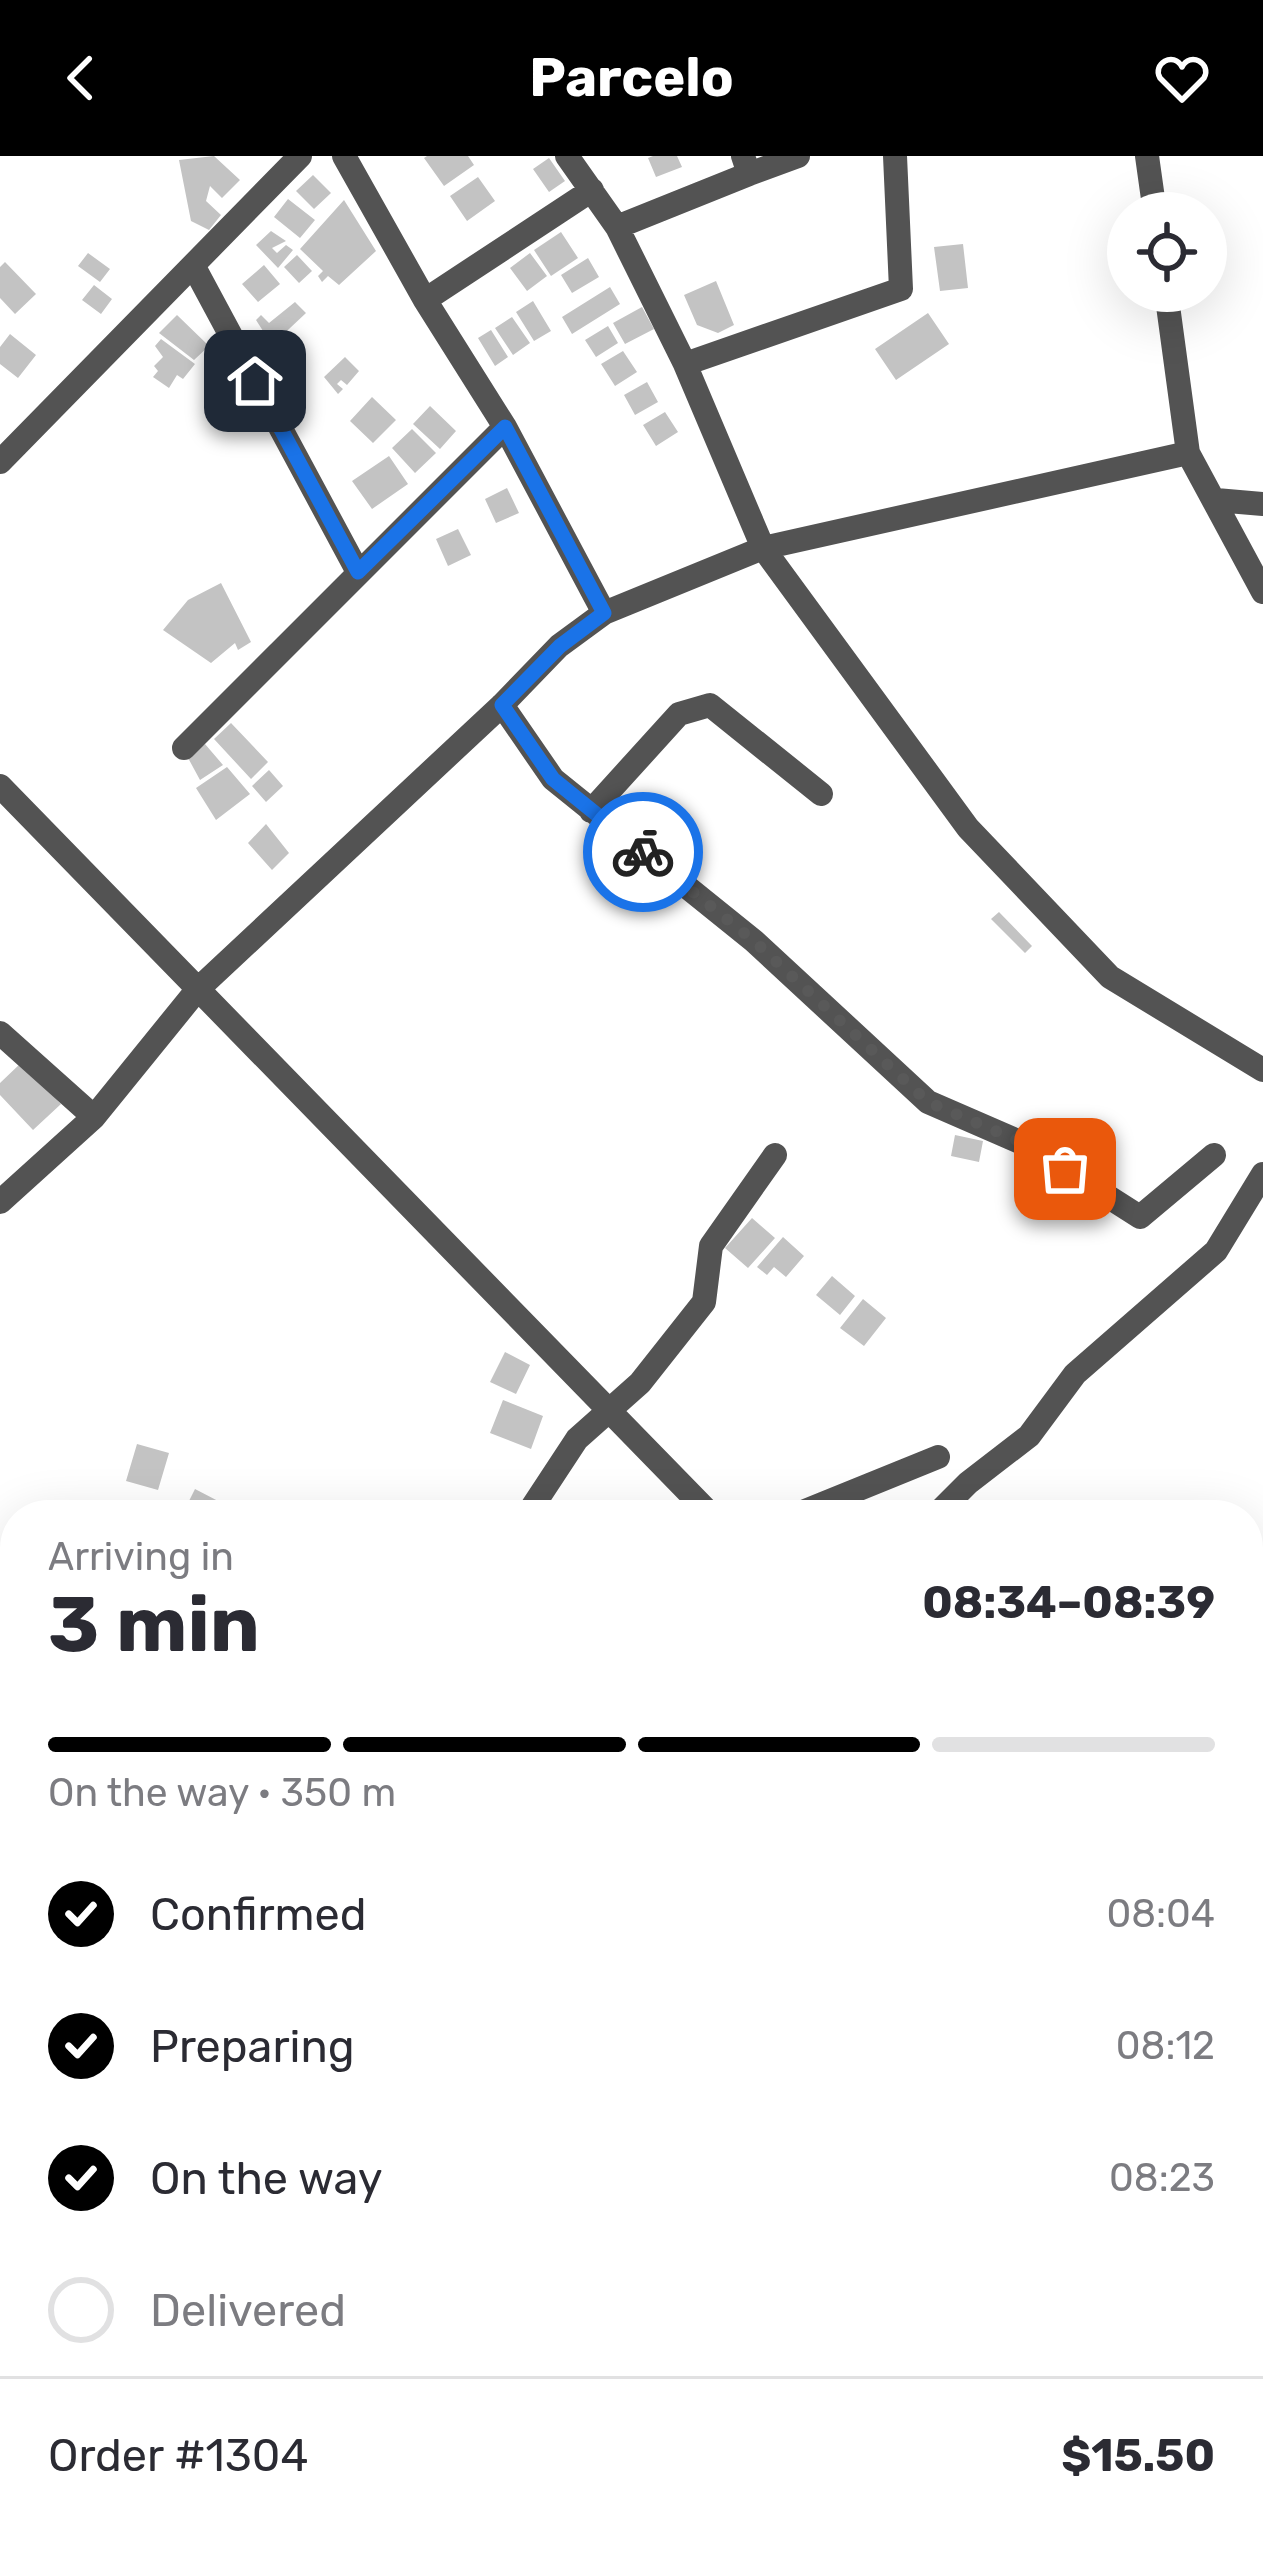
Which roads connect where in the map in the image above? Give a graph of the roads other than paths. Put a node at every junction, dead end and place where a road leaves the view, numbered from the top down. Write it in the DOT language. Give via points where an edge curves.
graph roads {
  1 [pos="300,156"];
  2 [pos="344,156"];
  3 [pos="568,156"];
  4 [pos="798,156"];
  5 [pos="895,156"];
  6 [pos="1147,156"];
  7 [pos="746,165"];
  8 [pos="592,190"];
  9 [pos="1152,192"];
  10 [pos="617,227"];
  11 [pos="194,267"];
  12 [pos="425,300"];
  13 [pos="1169,312"];
  14 [pos="685,364"];
  15 [pos="505,427"];
  16 [pos="1188,453"];
  17 [pos="0,462"];
  18 [pos="1216,500"];
  19 [pos="1263,504"];
  20 [pos="763,548"];
  21 [pos="358,572"];
  22 [pos="1263,592"];
  23 [pos="604,613"];
  24 [pos="502,705"];
  25 [pos="184,748"];
  26 [pos="0,787"];
  27 [pos="820,794"];
  28 [pos="592,811"];
  29 [pos="197,990"];
  30 [pos="0,1034"];
  31 [pos="1263,1070"];
  32 [pos="94,1117"];
  33 [pos="775,1155"];
  34 [pos="1214,1156"];
  35 [pos="1263,1174"];
  36 [pos="0,1202"];
  37 [pos="611,1408"];
  38 [pos="938,1457"];
  39 [pos="537,1500"];
  40 [pos="698,1500"];
  41 [pos="832,1500"];
  42 [pos="951,1500"];
  1 -- 11 [label="street"];
  2 -- 12 [label="street"];
  3 -- 8 [label="street"];
  4 -- 7 [label="street"];
  5 -- 14 [label="street" via="901,289"];
  6 -- 9 [label="street"];
  7 -- 10 [label="street"];
  8 -- 10 [label="street"];
  8 -- 12 [label="street"];
  10 -- 14 [label="street"];
  11 -- 17 [label="street"];
  11 -- 21 [label="street"];
  12 -- 15 [label="street"];
  13 -- 16 [label="street"];
  14 -- 20 [label="street"];
  15 -- 21 [label="street"];
  15 -- 23 [label="street"];
  16 -- 18 [label="street"];
  16 -- 20 [label="street"];
  18 -- 19 [label="street"];
  18 -- 22 [label="street"];
  20 -- 23 [label="street"];
  20 -- 31 [label="street" via="968,828 1078,944 1110,977"];
  21 -- 25 [label="street"];
  23 -- 24 [label="street"];
  24 -- 28 [label="street" via="553,779"];
  24 -- 29 [label="street"];
  26 -- 29 [label="street"];
  27 -- 28 [label="street" via="710,705 679,714"];
  28 -- 34 [label="street" via="754,941 928,1102 1028,1145 1140,1217"];
  29 -- 32 [label="street"];
  29 -- 37 [label="street"];
  30 -- 32 [label="street"];
  32 -- 36 [label="street"];
  33 -- 37 [label="street" via="711,1246 704,1302"];
  35 -- 42 [label="street" via="1216,1251 1075,1374 1029,1436"];
  37 -- 39 [label="street" via="578,1439"];
  37 -- 40 [label="street"];
  38 -- 41 [label="street"];
}
